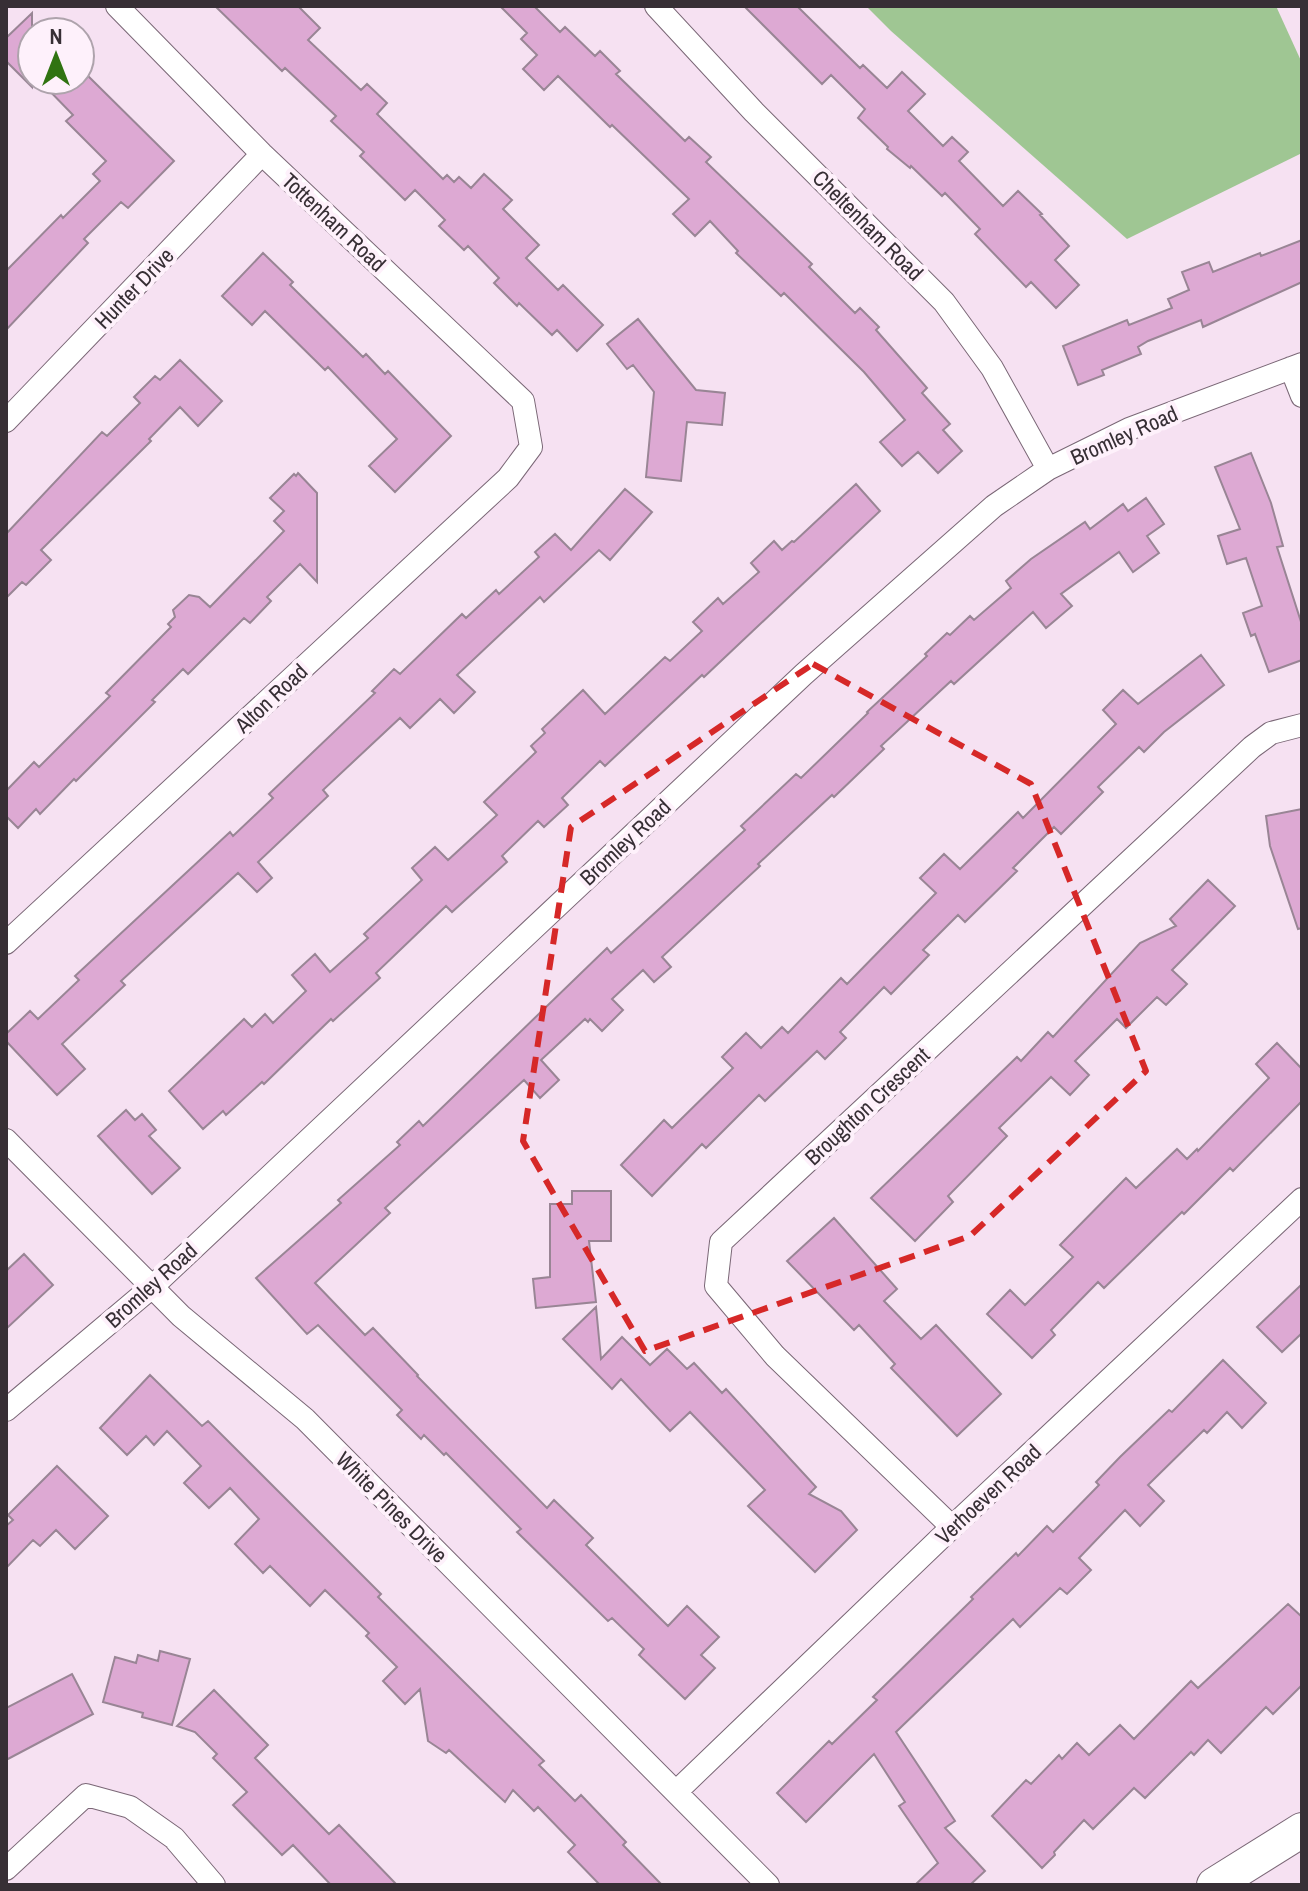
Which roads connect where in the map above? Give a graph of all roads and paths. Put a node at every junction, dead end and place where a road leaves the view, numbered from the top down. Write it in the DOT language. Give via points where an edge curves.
graph roads {
  1 [pos="117,6"];
  2 [pos="656,6"];
  3 [pos="262,154"];
  4 [pos="1297,366"];
  5 [pos="1302,396"];
  6 [pos="6,421"];
  7 [pos="531,447"];
  8 [pos="1048,469"];
  9 [pos="1302,725"];
  10 [pos="6,943"];
  11 [pos="6,1140"];
  12 [pos="1302,1199"];
  13 [pos="152,1287"];
  14 [pos="6,1410"];
  15 [pos="952,1527"];
  16 [pos="676,1792"];
  17 [pos="1302,1830"];
  18 [pos="6,1869"];
  19 [pos="214,1885"];
  20 [pos="768,1885"];
  21 [pos="1214,1885"];
  1 -- 3 [label="street, Tottenham Road"];
  2 -- 8 [label="street, Cheltenham Road" via="944,302 992,368"];
  3 -- 6 [label="street, Hunter Drive"];
  3 -- 7 [label="street, Tottenham Road" via="523,401"];
  4 -- 5 [label="street"];
  4 -- 8 [label="street, Bromley Road" via="1129,429"];
  7 -- 10 [label="street, Alton Road" via="508,478"];
  8 -- 13 [label="street, Bromley Road" via="983,515 804,674"];
  9 -- 15 [label="street, Broughton Crescent" via="1271,733 1252,747 721,1242 716,1286 775,1356"];
  11 -- 13 [label="street, White Pines Drive"];
  12 -- 15 [label="street, Verhoeven Road"];
  13 -- 14 [label="street, Bromley Road"];
  13 -- 16 [label="street, White Pines Drive" via="305,1419"];
  15 -- 16 [label="street, Verhoeven Road"];
  16 -- 20 [label="street, White Pines Drive"];
  17 -- 21 [label="main road"];
  18 -- 19 [label="street" via="86,1795 130,1807 174,1838"];
}
